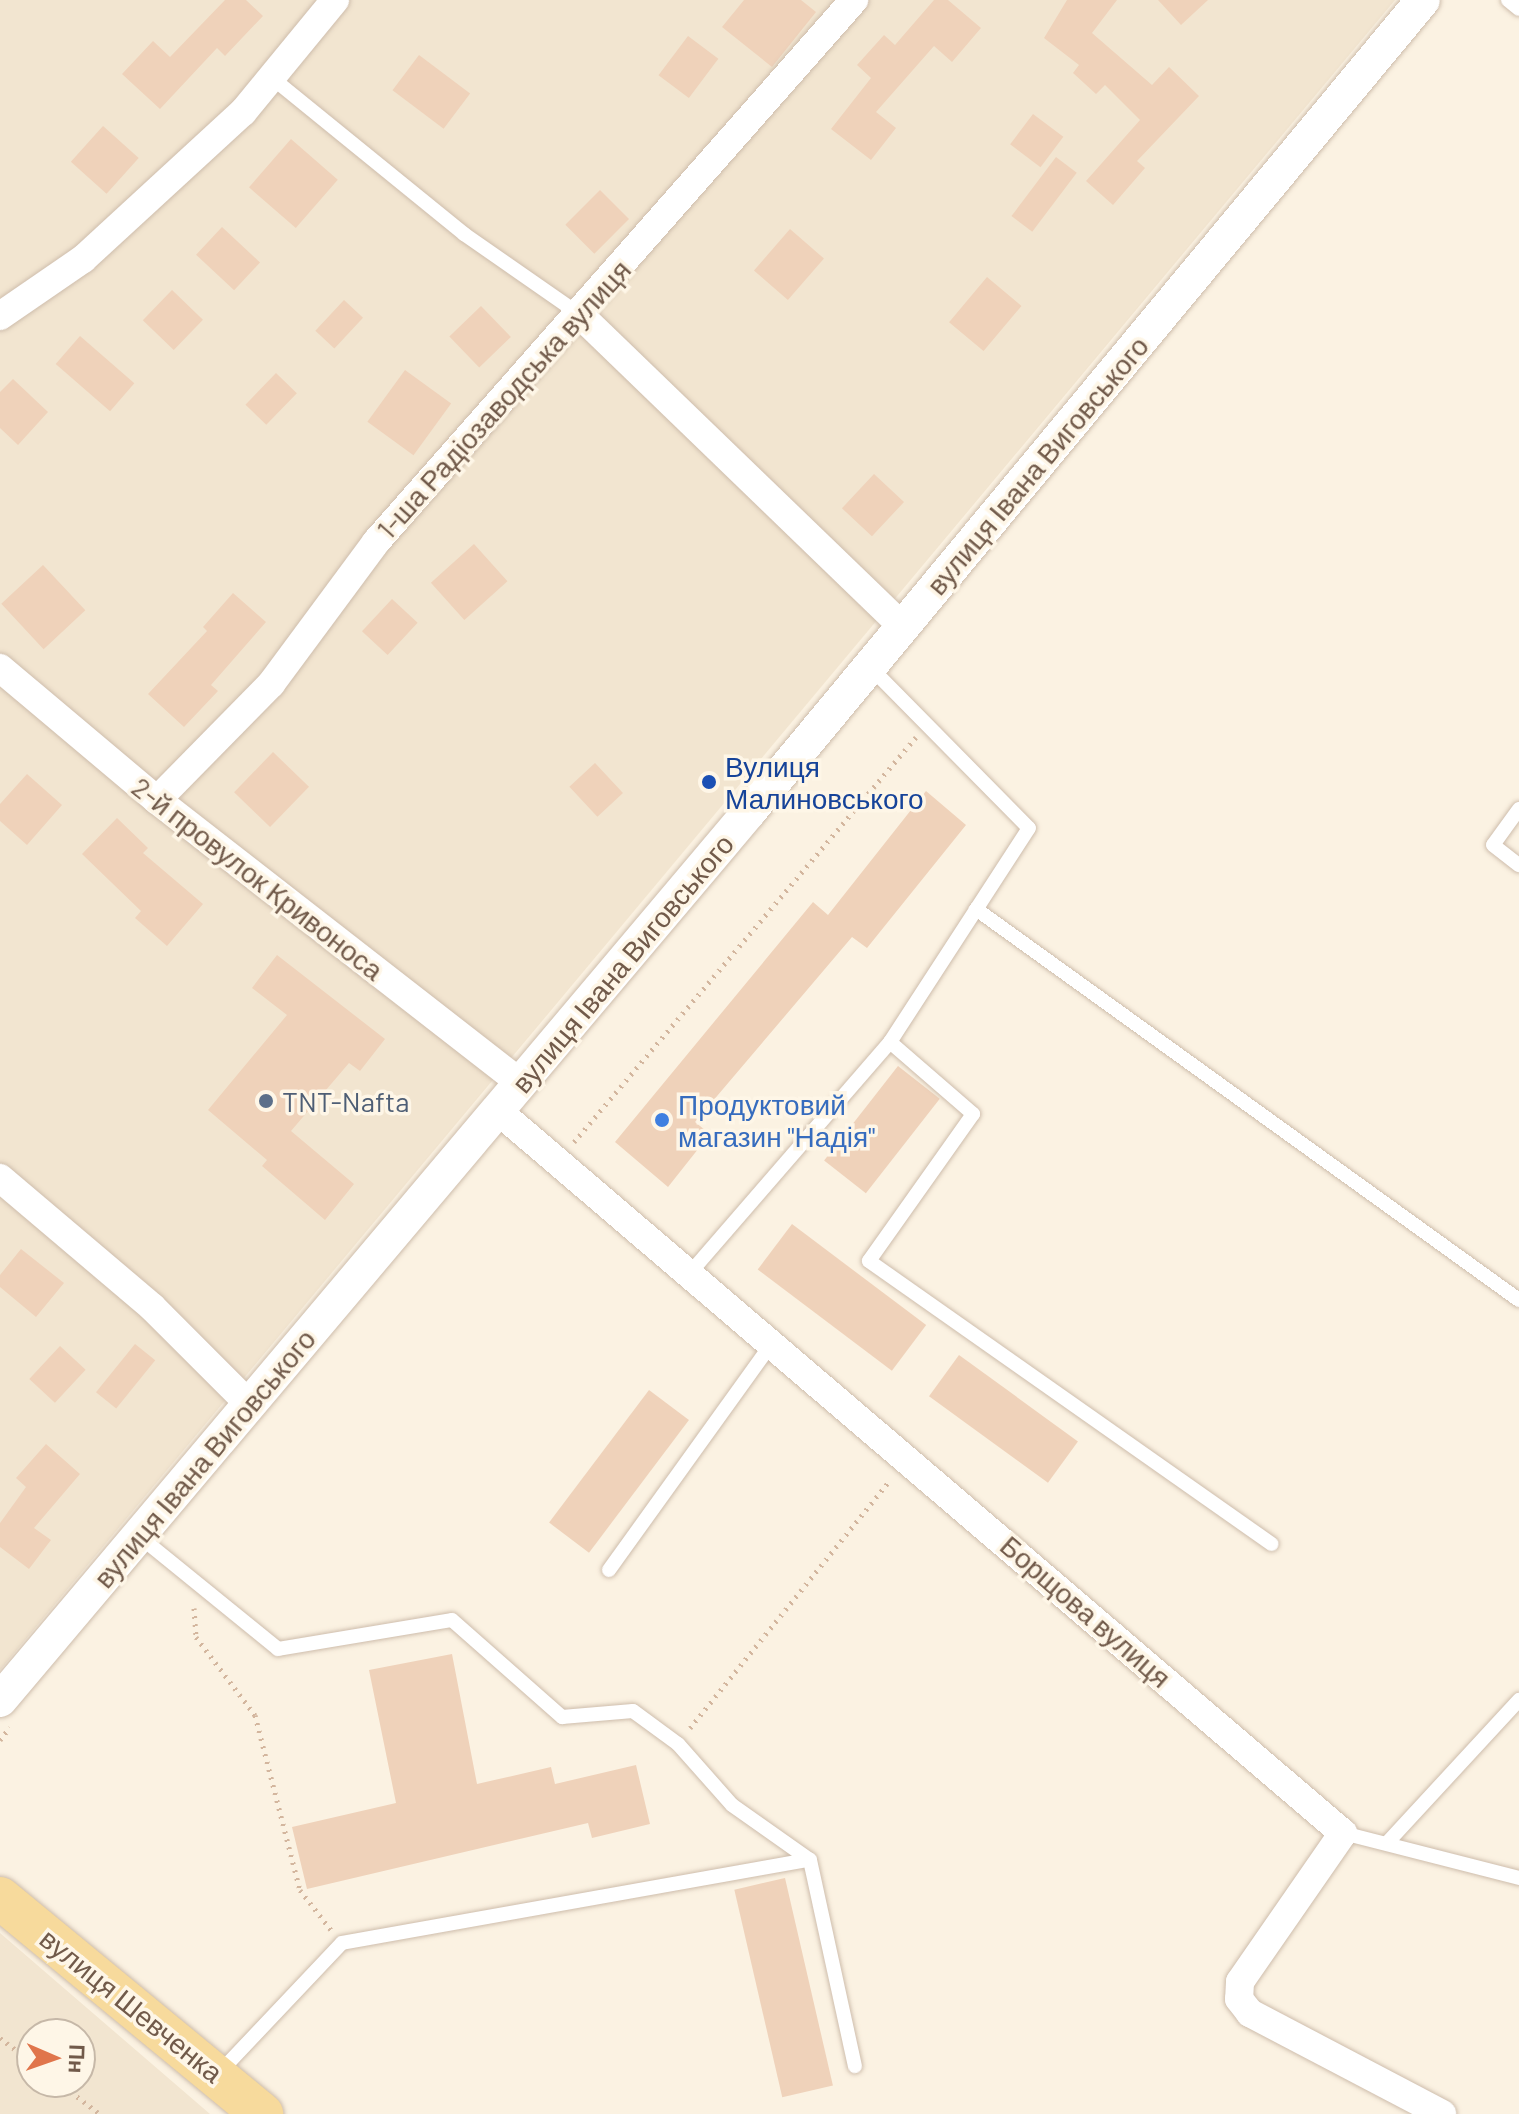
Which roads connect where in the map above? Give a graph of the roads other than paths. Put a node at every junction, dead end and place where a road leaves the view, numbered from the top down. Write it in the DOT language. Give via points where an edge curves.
graph roads {
  1 [pos="335,0"];
  2 [pos="854,0"];
  3 [pos="1423,0"];
  4 [pos="1508,0"];
  5 [pos="1519,9"];
  6 [pos="271,77"];
  7 [pos="579,314"];
  8 [pos="0,316"];
  9 [pos="903,627"];
  10 [pos="870,667"];
  11 [pos="0,668"];
  12 [pos="157,800"];
  13 [pos="1519,809"];
  14 [pos="1519,865"];
  15 [pos="976,909"];
  16 [pos="890,1042"];
  17 [pos="520,1083"];
  18 [pos="497,1110"];
  19 [pos="0,1178"];
  20 [pos="690,1273"];
  21 [pos="1519,1300"];
  22 [pos="772,1342"];
  23 [pos="250,1405"];
  24 [pos="139,1536"];
  25 [pos="1271,1544"];
  26 [pos="609,1570"];
  27 [pos="0,1700"];
  28 [pos="1519,1700"];
  29 [pos="1343,1833"];
  30 [pos="1387,1843"];
  31 [pos="810,1860"];
  32 [pos="1519,1878"];
  33 [pos="0,1898"];
  34 [pos="855,2066"];
  35 [pos="218,2075"];
  36 [pos="262,2114"];
  37 [pos="1442,2114"];
  1 -- 6 [label="street"];
  2 -- 7 [label="street, 1-ша Радіозаводська вулиця"];
  3 -- 9 [label="street, вулиця Івана Виговського"];
  4 -- 5 [label="lane"];
  6 -- 7 [label="lane" via="464,234"];
  6 -- 8 [label="street" via="243,112 83,259"];
  7 -- 9 [label="street"];
  7 -- 12 [label="street, 1-ша Радіозаводська вулиця" via="376,542 271,684"];
  9 -- 10 [label="street, вулиця Івана Виговського"];
  10 -- 15 [label="lane" via="1029,828"];
  10 -- 17 [label="street, вулиця Івана Виговського"];
  11 -- 12 [label="street, 2-й провулок Кривоноса"];
  12 -- 17 [label="street, 2-й провулок Кривоноса"];
  13 -- 14 [label="lane" via="1493,845"];
  15 -- 16 [label="lane"];
  15 -- 21 [label="lane"];
  16 -- 20 [label="lane"];
  16 -- 25 [label="lane" via="973,1114 869,1261"];
  17 -- 18 [label="street, вулиця Івана Виговського"];
  18 -- 20 [label="street, Борщова вулиця"];
  18 -- 23 [label="street, вулиця Івана Виговського"];
  19 -- 23 [label="street" via="152,1307"];
  20 -- 22 [label="street, Борщова вулиця"];
  22 -- 26 [label="lane"];
  22 -- 29 [label="street, Борщова вулиця"];
  23 -- 24 [label="street, вулиця Івана Виговського"];
  24 -- 27 [label="street, вулиця Івана Виговського"];
  24 -- 31 [label="lane" via="278,1649 452,1620 562,1717 633,1711 678,1744 732,1805"];
  28 -- 30 [label="lane"];
  29 -- 30 [label="lane"];
  29 -- 37 [label="street" via="1240,1982 1239,1999 1250,2013"];
  30 -- 32 [label="lane"];
  31 -- 34 [label="lane"];
  31 -- 35 [label="lane" via="342,1943"];
  33 -- 35 [label="main road, вулиця Шевченка"];
  35 -- 36 [label="main road, вулиця Шевченка"];
}
